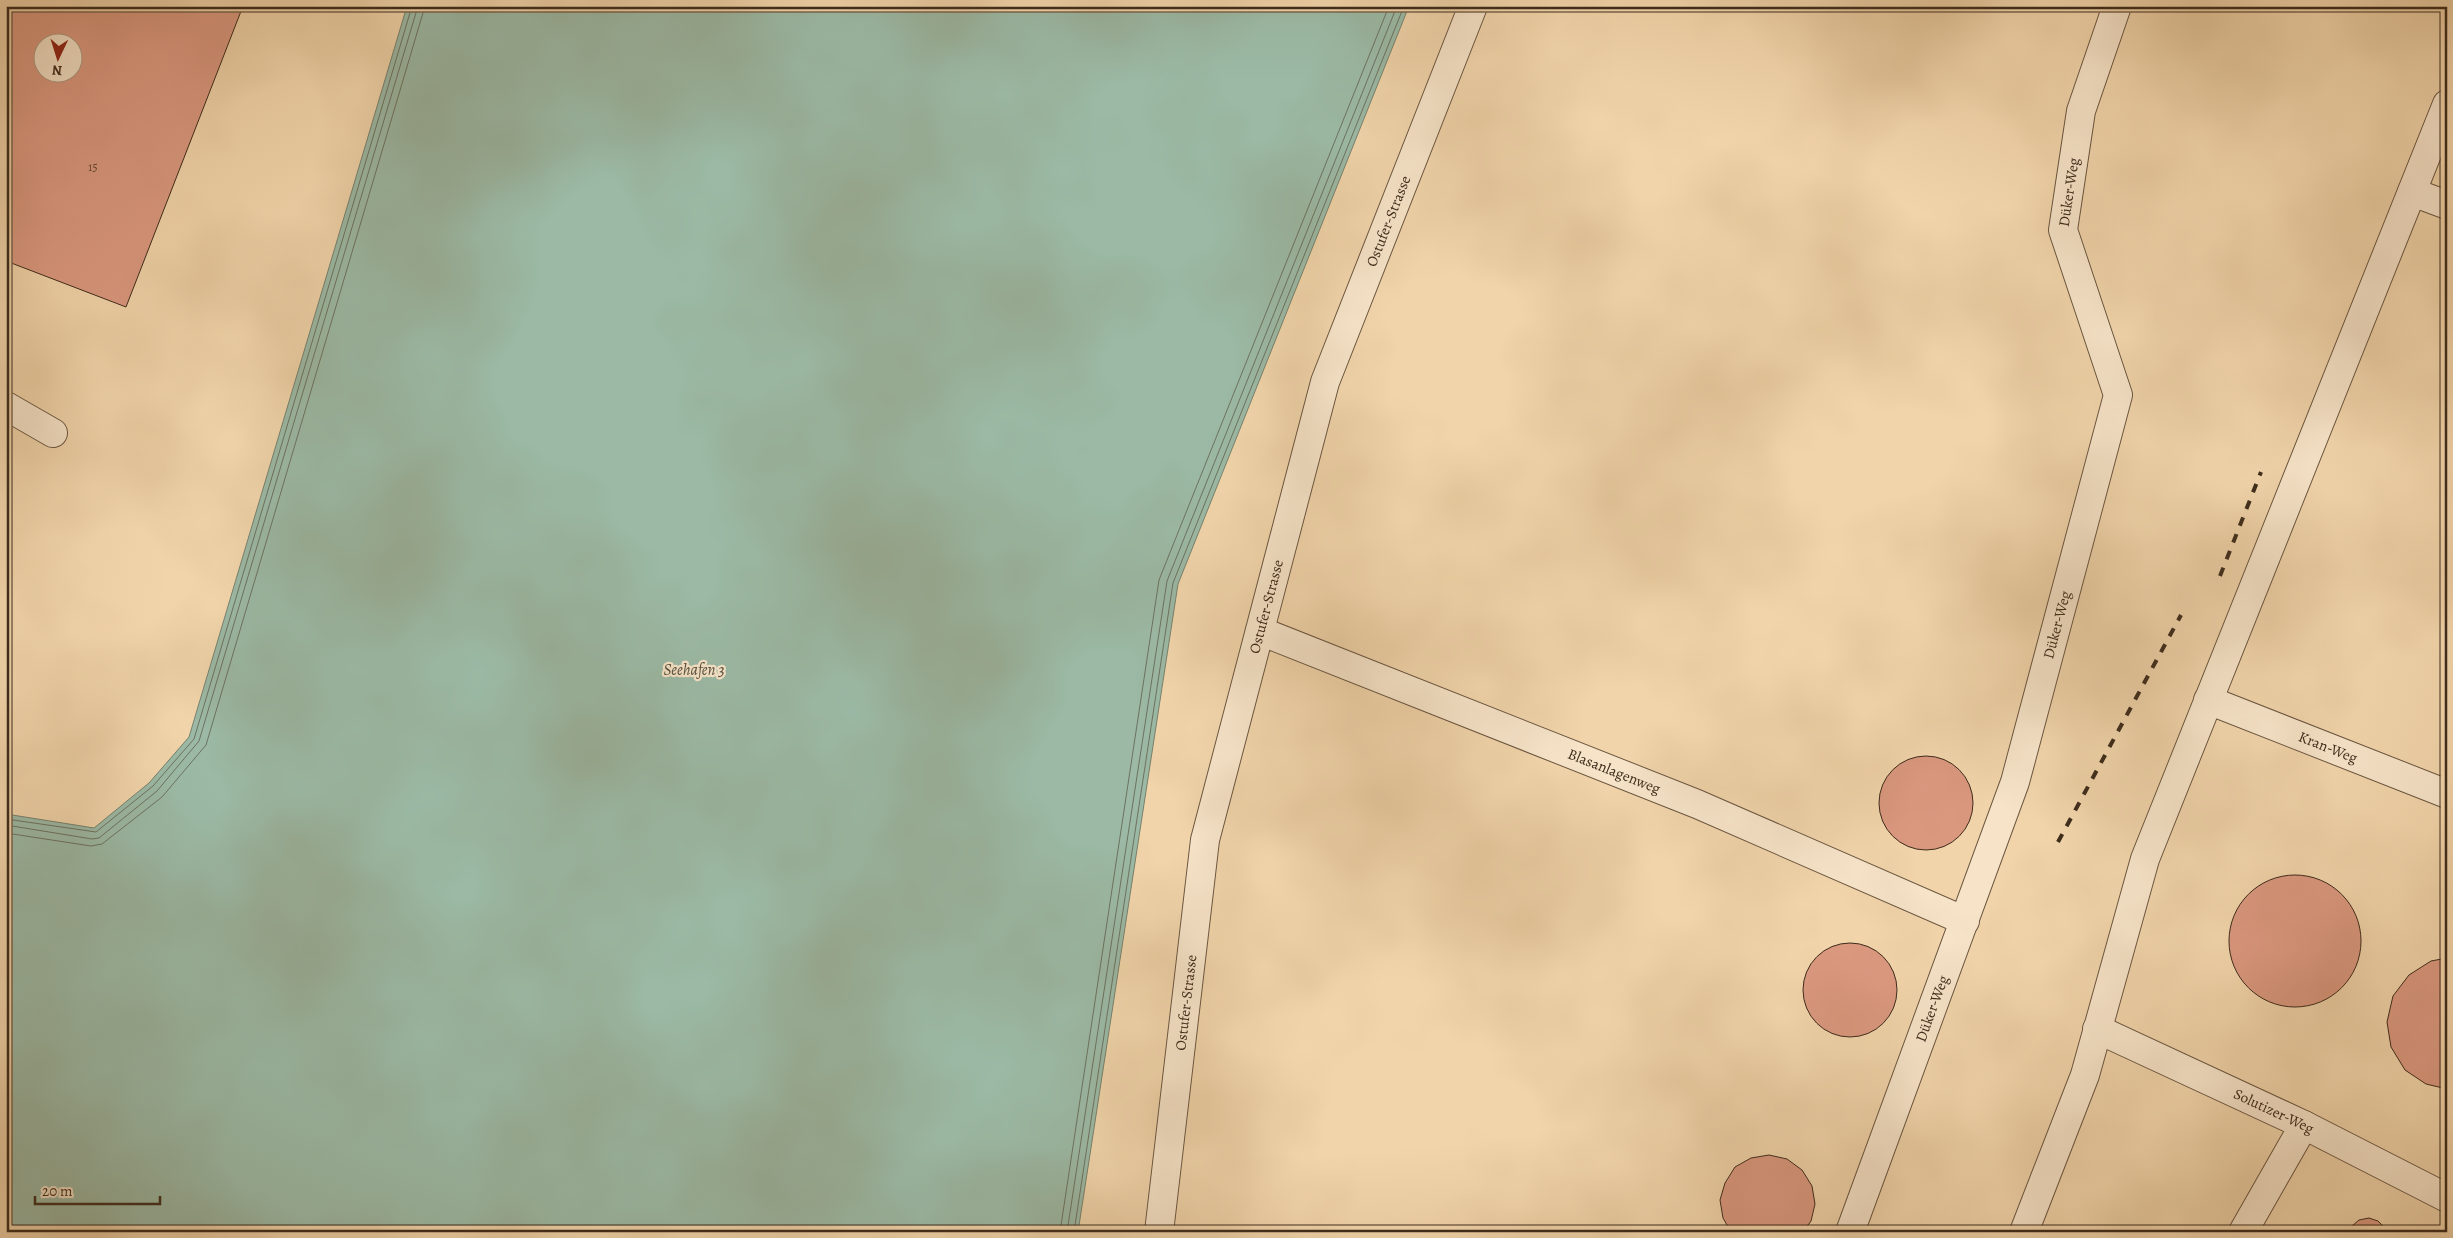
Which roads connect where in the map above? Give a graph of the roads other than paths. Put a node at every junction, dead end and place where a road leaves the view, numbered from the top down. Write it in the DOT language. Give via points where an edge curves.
graph roads {
  1 [pos="1473,6"];
  2 [pos="2118,6"];
  3 [pos="2447,104"];
  4 [pos="2412,192"];
  5 [pos="2447,205"];
  6 [pos="6,406"];
  7 [pos="53,433"];
  8 [pos="1260,631"];
  9 [pos="2208,700"];
  10 [pos="2447,794"];
  11 [pos="1964,922"];
  12 [pos="2097,1029"];
  13 [pos="2304,1125"];
  14 [pos="2447,1198"];
  15 [pos="1159,1232"];
  16 [pos="1850,1232"];
  17 [pos="2024,1232"];
  18 [pos="2243,1232"];
  1 -- 8 [label="lane, Ostufer-Strasse" via="1325,382"];
  2 -- 11 [label="lane, Düker-Weg" via="2081,111 2063,230 2118,395 2016,782"];
  3 -- 4 [label="lane"];
  4 -- 5 [label="lane"];
  4 -- 9 [label="lane"];
  6 -- 7 [label="lane"];
  8 -- 11 [label="lane, Blasanlagenweg" via="1697,804"];
  8 -- 15 [label="lane, Ostufer-Strasse" via="1205,840"];
  9 -- 10 [label="lane, Kran-Weg"];
  9 -- 12 [label="lane" via="2145,859"];
  11 -- 16 [label="lane, Düker-Weg"];
  12 -- 13 [label="lane, Solutizer-Weg"];
  12 -- 17 [label="lane" via="2084,1075"];
  13 -- 14 [label="lane, Solutizer-Weg"];
  13 -- 18 [label="lane"];
}
